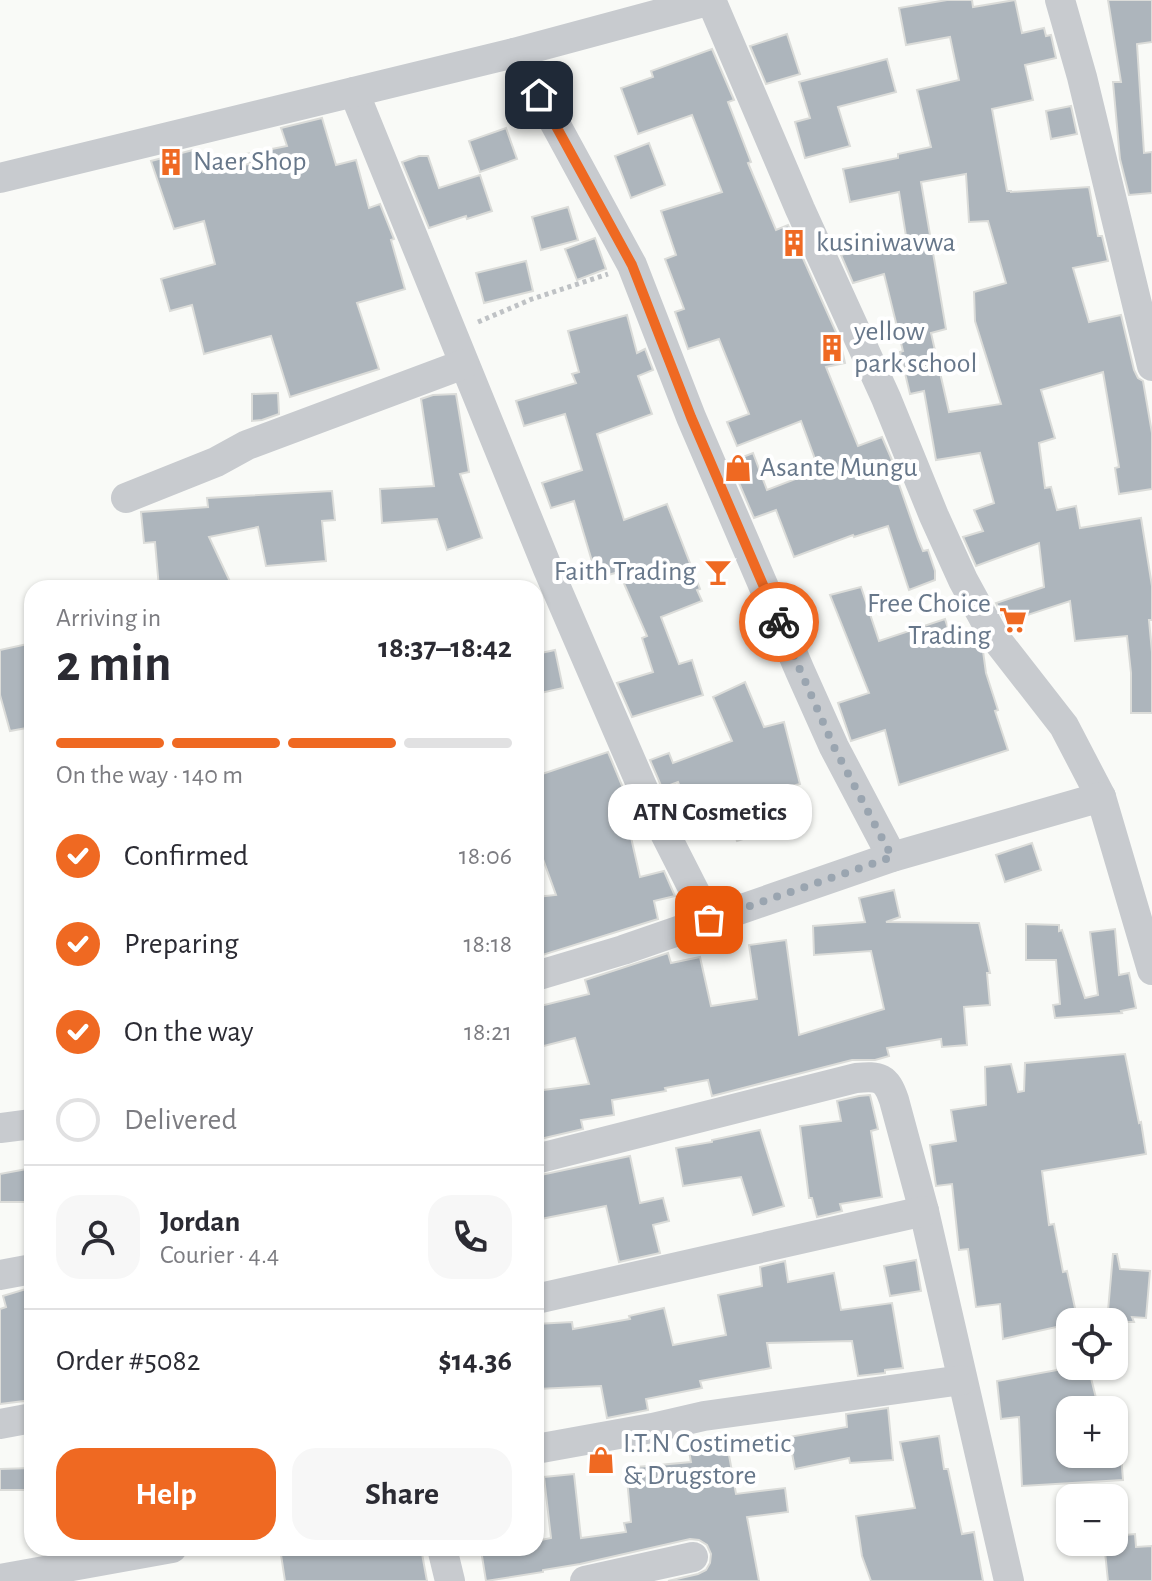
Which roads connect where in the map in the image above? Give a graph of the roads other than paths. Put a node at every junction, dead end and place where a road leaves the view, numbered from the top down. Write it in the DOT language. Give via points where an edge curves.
graph roads {
  1 [pos="712,0"];
  2 [pos="1060,0"];
  3 [pos="514,53"];
  4 [pos="354,92"];
  5 [pos="0,178"];
  6 [pos="464,364"];
  7 [pos="1152,366"];
  8 [pos="126,498"];
  9 [pos="1101,797"];
  10 [pos="892,857"];
  11 [pos="1144,914"];
  12 [pos="709,920"];
  13 [pos="1152,970"];
  14 [pos="544,974"];
  15 [pos="24,1125"];
  16 [pos="0,1128"];
  17 [pos="544,1157"];
  18 [pos="924,1211"];
  19 [pos="24,1270"];
  20 [pos="0,1275"];
  21 [pos="544,1297"];
  22 [pos="962,1380"];
  23 [pos="24,1420"];
  24 [pos="0,1424"];
  25 [pos="544,1448"];
  26 [pos="128,1556"];
  27 [pos="444,1556"];
  28 [pos="693,1557"];
  29 [pos="0,1579"];
  30 [pos="450,1581"];
  31 [pos="585,1581"];
  32 [pos="1009,1581"];
  1 -- 3 [label="street"];
  1 -- 9 [label="street" via="963,580 993,635 1064,726"];
  2 -- 7 [label="street"];
  3 -- 4 [label="street"];
  3 -- 10 [label="street" via="632,265 800,671"];
  4 -- 5 [label="street"];
  4 -- 6 [label="street"];
  6 -- 8 [label="street" via="247,445"];
  6 -- 12 [label="street" via="647,798"];
  9 -- 10 [label="street"];
  9 -- 11 [label="street"];
  10 -- 12 [label="street"];
  11 -- 13 [label="street"];
  12 -- 14 [label="street"];
  15 -- 16 [label="street"];
  17 -- 18 [label="street" via="872,1076 889,1085"];
  18 -- 21 [label="street"];
  18 -- 22 [label="street"];
  19 -- 20 [label="street"];
  22 -- 25 [label="street" via="704,1416"];
  22 -- 32 [label="street"];
  23 -- 24 [label="street"];
  26 -- 29 [label="street"];
  27 -- 30 [label="street"];
  28 -- 31 [label="street"];
}
